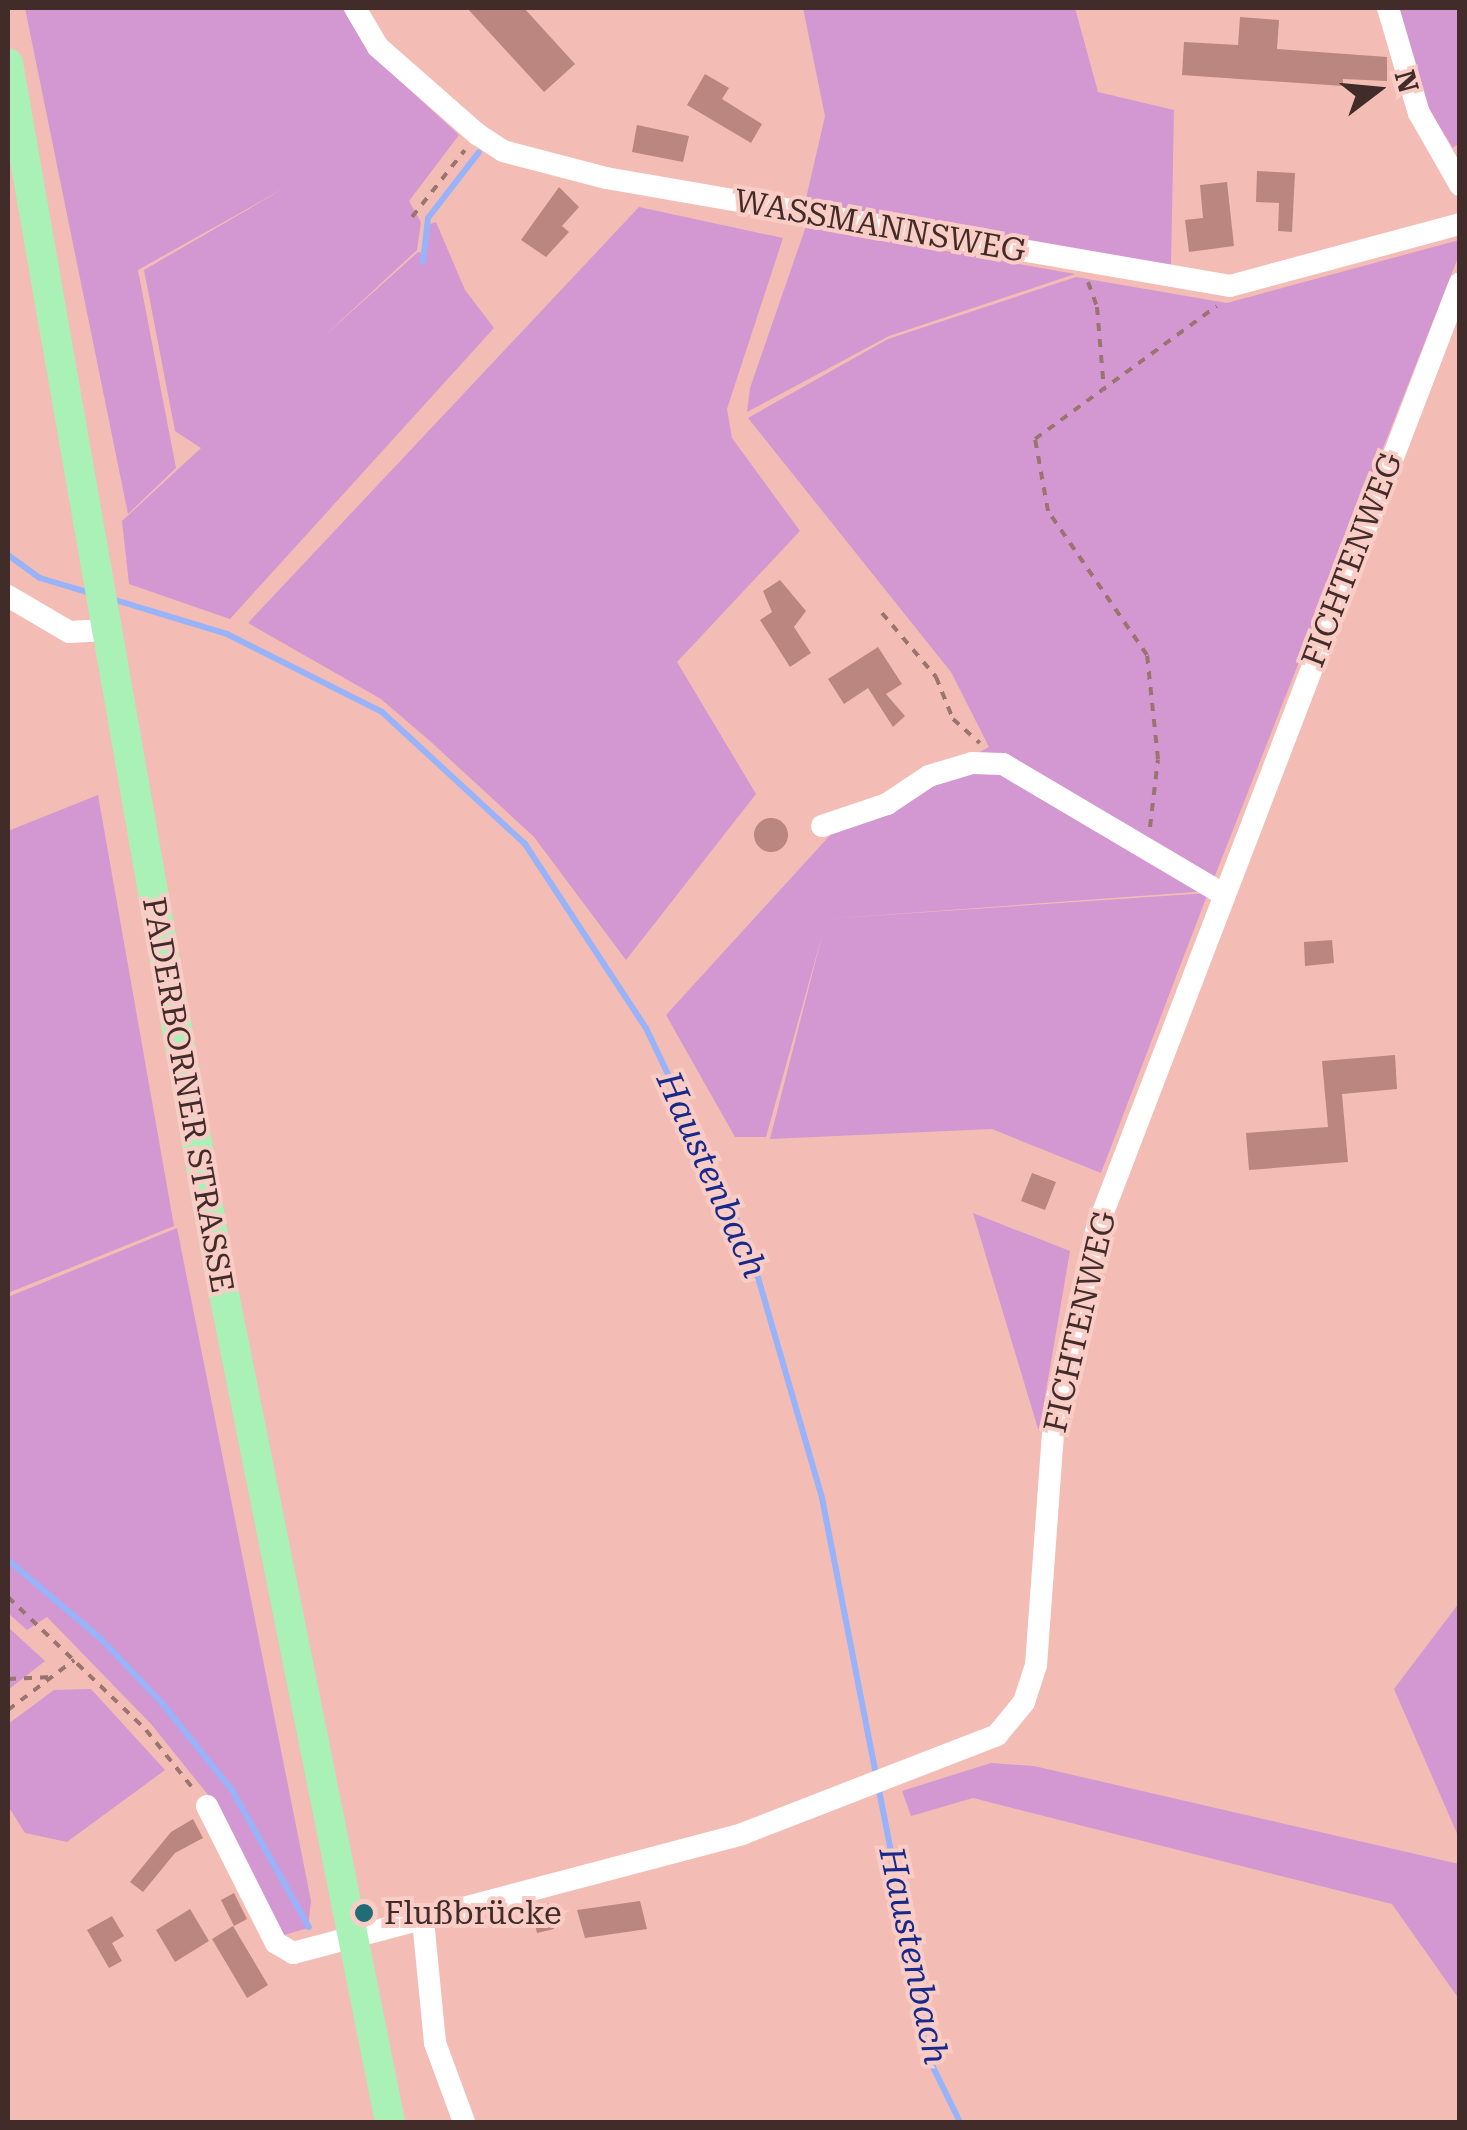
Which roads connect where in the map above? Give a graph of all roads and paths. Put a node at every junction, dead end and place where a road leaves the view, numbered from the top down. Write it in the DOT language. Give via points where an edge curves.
graph roads {
  1 [pos="355,8"];
  2 [pos="1388,8"];
  3 [pos="8,63"];
  4 [pos="477,134"];
  5 [pos="1460,185"];
  6 [pos="412,217"];
  7 [pos="1460,224"];
  8 [pos="1079,262"];
  9 [pos="1242,282"];
  10 [pos="1460,283"];
  11 [pos="1104,391"];
  12 [pos="8,596"];
  13 [pos="882,614"];
  14 [pos="106,626"];
  15 [pos="1004,764"];
  16 [pos="822,826"];
  17 [pos="1141,846"];
  18 [pos="1223,894"];
  19 [pos="8,1597"];
  20 [pos="74,1660"];
  21 [pos="51,1677"];
  22 [pos="8,1679"];
  23 [pos="8,1710"];
  24 [pos="207,1806"];
  25 [pos="424,1920"];
  26 [pos="351,1940"];
  27 [pos="390,2122"];
  28 [pos="464,2122"];
  1 -- 4 [label="street, WASSMANNSWEG" via="378,47"];
  2 -- 5 [label="street" via="1418,113"];
  3 -- 14 [label="main road, PADERBORNER STRASSE"];
  4 -- 6 [label="path"];
  4 -- 8 [label="street, WASSMANNSWEG" via="503,151 606,178"];
  7 -- 9 [label="street, WASSMANNSWEG"];
  8 -- 9 [label="street, WASSMANNSWEG" via="1230,286"];
  8 -- 11 [label="path" via="1097,306"];
  9 -- 11 [label="path"];
  10 -- 18 [label="street, FICHTENWEG"];
  11 -- 17 [label="path" via="1036,439 1048,511 1146,655 1158,759 1150,830"];
  12 -- 14 [label="street" via="69,632"];
  13 -- 15 [label="path" via="936,677 953,719"];
  14 -- 26 [label="main road, PADERBORNER STRASSE" via="219,1269"];
  15 -- 16 [label="street" via="972,763 930,776 888,804"];
  15 -- 17 [label="street"];
  17 -- 18 [label="street"];
  18 -- 25 [label="street, FICHTENWEG" via="1097,1228 1055,1407 1036,1665 1024,1702 996,1734 742,1834"];
  19 -- 20 [label="path"];
  20 -- 21 [label="path"];
  20 -- 24 [label="path" via="146,1730"];
  21 -- 22 [label="path"];
  21 -- 23 [label="path"];
  24 -- 26 [label="street, FICHTENWEG" via="276,1943 292,1952"];
  25 -- 26 [label="street, FICHTENWEG"];
  25 -- 28 [label="street" via="435,2043"];
  26 -- 27 [label="main road, PADERBORNER STRASSE"];
}
